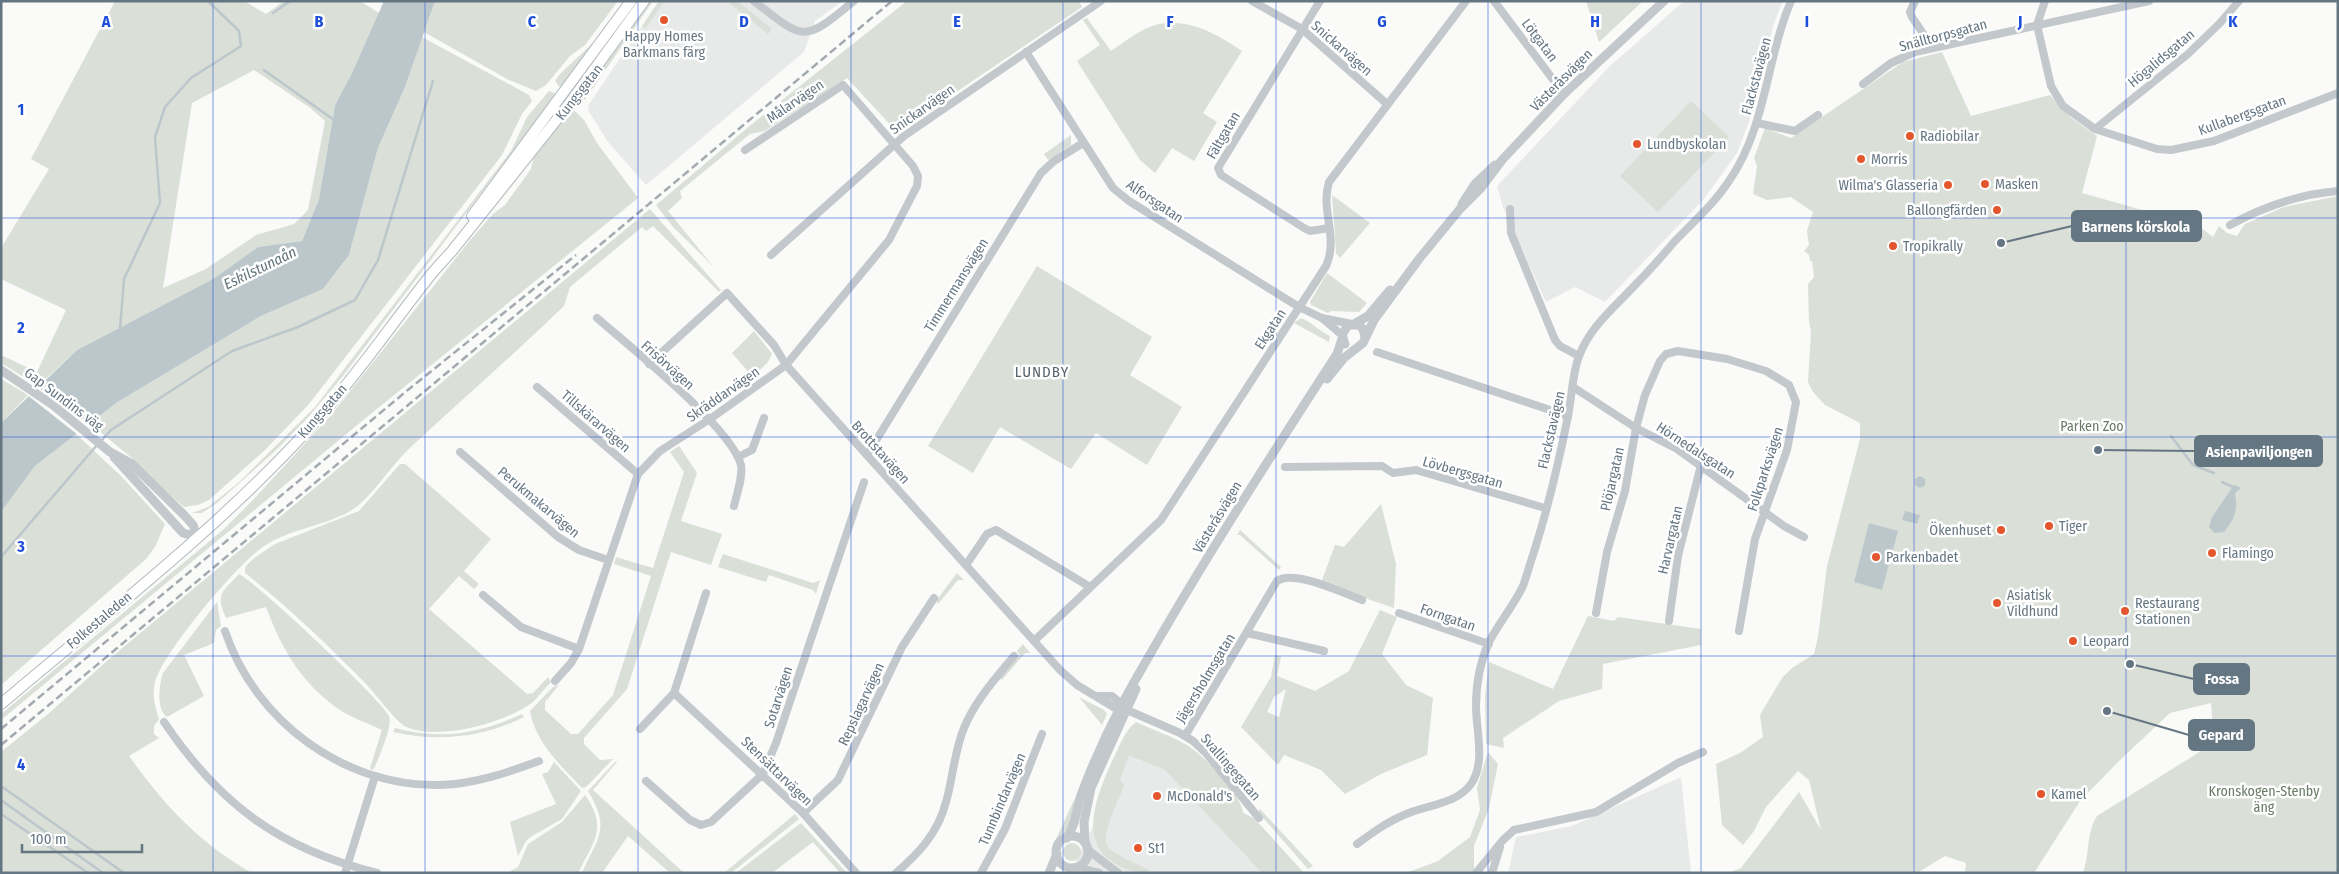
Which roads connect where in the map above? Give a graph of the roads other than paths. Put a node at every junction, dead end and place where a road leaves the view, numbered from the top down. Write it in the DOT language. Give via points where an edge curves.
graph roads {
  1 [pos="631,1"];
  2 [pos="644,1"];
  3 [pos="754,1"];
  4 [pos="854,1"];
  5 [pos="1100,1"];
  6 [pos="1252,1"];
  7 [pos="1320,1"];
  8 [pos="1466,1"];
  9 [pos="1494,1"];
  10 [pos="1664,1"];
  11 [pos="1791,1"];
  12 [pos="1915,1"];
  13 [pos="2045,1"];
  14 [pos="2149,1"];
  15 [pos="2239,1"];
  16 [pos="2037,25"];
  17 [pos="1302,29"];
  18 [pos="1932,47"];
  19 [pos="1026,52"];
  20 [pos="1863,84"];
  21 [pos="2338,93"];
  22 [pos="1564,94"];
  23 [pos="1387,104"];
  24 [pos="1818,115"];
  25 [pos="1757,123"];
  26 [pos="2095,129"];
  27 [pos="1083,143"];
  28 [pos="894,144"];
  29 [pos="746,150"];
  30 [pos="2338,191"];
  31 [pos="1510,209"];
  32 [pos="2230,225"];
  33 [pos="1329,228"];
  34 [pos="771,255"];
  35 [pos="1419,259"];
  36 [pos="433,272"];
  37 [pos="1299,307"];
  38 [pos="597,318"];
  39 [pos="1322,318"];
  40 [pos="1353,324"];
  41 [pos="1342,337"];
  42 [pos="1365,337"];
  43 [pos="1355,347"];
  44 [pos="1377,352"];
  45 [pos="1666,354"];
  46 [pos="1579,356"];
  47 [pos="650,364"];
  48 [pos="786,365"];
  49 [pos="1,370"];
  50 [pos="537,387"];
  51 [pos="1573,387"];
  52 [pos="1309,399"];
  53 [pos="1568,416"];
  54 [pos="764,418"];
  55 [pos="710,419"];
  56 [pos="1636,428"];
  57 [pos="106,449"];
  58 [pos="460,452"];
  59 [pos="867,456"];
  60 [pos="738,457"];
  61 [pos="1701,465"];
  62 [pos="1285,468"];
  63 [pos="638,474"];
  64 [pos="864,482"];
  65 [pos="734,506"];
  66 [pos="1545,508"];
  67 [pos="1763,512"];
  68 [pos="197,537"];
  69 [pos="1804,537"];
  70 [pos="608,560"];
  71 [pos="966,565"];
  72 [pos="1090,587"];
  73 [pos="706,593"];
  74 [pos="483,595"];
  75 [pos="934,598"];
  76 [pos="1362,600"];
  77 [pos="1398,613"];
  78 [pos="1596,613"];
  79 [pos="1669,621"];
  80 [pos="225,631"];
  81 [pos="1739,631"];
  82 [pos="1247,632"];
  83 [pos="1034,641"];
  84 [pos="1489,644"];
  85 [pos="579,649"];
  86 [pos="1324,651"];
  87 [pos="1014,656"];
  88 [pos="555,681"];
  89 [pos="674,693"];
  90 [pos="1,704"];
  91 [pos="1123,708"];
  92 [pos="164,722"];
  93 [pos="640,729"];
  94 [pos="1042,734"];
  95 [pos="1185,736"];
  96 [pos="1702,752"];
  97 [pos="539,761"];
  98 [pos="763,774"];
  99 [pos="375,776"];
  100 [pos="646,781"];
  101 [pos="803,814"];
  102 [pos="1258,818"];
  103 [pos="1067,838"];
  104 [pos="1503,840"];
  105 [pos="1356,844"];
  106 [pos="1086,847"];
  107 [pos="1056,854"];
  108 [pos="346,869"];
  109 [pos="1068,869"];
  110 [pos="377,873"];
  111 [pos="856,873"];
  112 [pos="896,873"];
  113 [pos="981,873"];
  114 [pos="1049,873"];
  115 [pos="1099,873"];
  116 [pos="1118,873"];
  117 [pos="1476,873"];
  118 [pos="1492,873"];
  1 -- 36 [label="main road, Kungsgatan"];
  2 -- 36 [label="main road, Kungsgatan" via="570,103"];
  3 -- 4 [label="street" via="795,31 813,32"];
  5 -- 19 [label="street, Snickarvägen"];
  6 -- 17 [label="street, Snickarvägen"];
  7 -- 17 [label="street, Fältgatan"];
  8 -- 23 [label="street, Ekgatan"];
  9 -- 22 [label="street, Lötgatan"];
  10 -- 22 [label="street, Västeråsvägen"];
  11 -- 25 [label="street, Flackstavägen"];
  12 -- 18 [label="street" via="1910,12"];
  13 -- 16 [label="street"];
  14 -- 16 [label="street, Snälltorpsgatan"];
  15 -- 26 [label="street, Högalidsgatan" via="2188,54"];
  16 -- 18 [label="street, Snälltorpsgatan"];
  16 -- 26 [label="street" via="2057,97 2074,116"];
  17 -- 23 [label="street, Snickarvägen"];
  17 -- 33 [label="street, Fältgatan" via="1219,164 1218,172 1304,228 1310,231"];
  18 -- 20 [label="street, Snälltorpsgatan" via="1901,57"];
  19 -- 27 [label="street, Alforsgatan"];
  19 -- 28 [label="street, Snickarvägen"];
  21 -- 26 [label="street, Kullabergsgatan" via="2214,141 2171,150 2157,149"];
  22 -- 35 [label="street, Västeråsvägen" via="1502,160"];
  23 -- 33 [label="street, Ekgatan" via="1329,182 1326,198"];
  24 -- 25 [label="street" via="1795,131"];
  25 -- 46 [label="street, Flackstavägen" via="1740,165 1722,192 1609,310"];
  27 -- 37 [label="street, Alforsgatan" via="1107,181 1122,196"];
  27 -- 59 [label="street, Timmermansvägen" via="1041,173"];
  28 -- 29 [label="street, Målarvägen" via="843,85"];
  28 -- 34 [label="street, Snickarvägen"];
  28 -- 48 [label="street, Skräddarvägen" via="918,176 910,201 878,255"];
  30 -- 32 [label="street" via="2310,194"];
  31 -- 46 [label="street" via="1511,233 1556,340 1560,346"];
  33 -- 37 [label="street, Ekgatan" via="1332,241 1330,257"];
  35 -- 40 [label="street, Västeråsvägen" via="1368,316"];
  35 -- 42 [label="street, Västeråsvägen"];
  36 -- 68 [label="main road, Kungsgatan" via="316,421"];
  37 -- 39 [label="street, Alforsgatan"];
  37 -- 72 [label="street, Ekgatan" via="1162,520"];
  38 -- 47 [label="street, Frisörvägen"];
  39 -- 40 [label="street, Alforsgatan"];
  39 -- 41 [label="street, Alforsgatan"];
  40 -- 41 [label="street" via="1346,327"];
  40 -- 42 [label="street" via="1363,329"];
  41 -- 43 [label="street" via="1346,345"];
  41 -- 52 [label="street, Västeråsvägen" via="1337,354"];
  42 -- 43 [label="street"];
  43 -- 52 [label="street, Västeråsvägen"];
  44 -- 53 [label="street"];
  45 -- 56 [label="street, Plöjargatan" via="1653,376"];
  45 -- 67 [label="street, Folkparksvägen" via="1678,351 1727,359 1766,371 1789,385 1796,402 1790,438"];
  46 -- 51 [label="street, Flackstavägen"];
  47 -- 48 [label="street, Brottstavägen" via="727,293 774,345"];
  47 -- 55 [label="street, Frisörvägen"];
  48 -- 55 [label="street, Skräddarvägen"];
  48 -- 59 [label="street, Brottstavägen"];
  49 -- 57 [label="street, Gap Sundins väg" via="53,405"];
  50 -- 63 [label="street, Tillskärarvägen"];
  51 -- 53 [label="street, Flackstavägen"];
  51 -- 56 [label="street, Hörnedalsgatan"];
  52 -- 91 [label="street, Västeråsvägen" via="1244,499"];
  53 -- 66 [label="street, Flackstavägen"];
  54 -- 60 [label="street" via="752,450"];
  55 -- 60 [label="street, Frisörvägen"];
  55 -- 63 [label="street, Skräddarvägen" via="660,451"];
  56 -- 61 [label="street, Hörnedalsgatan"];
  56 -- 78 [label="street, Plöjargatan"];
  57 -- 68 [label="street, Gap Sundins väg" via="182,533"];
  57 -- 68 [label="street, Gap Sundins väg" via="132,464 193,525"];
  58 -- 70 [label="street, Perukmakarvägen" via="558,537 579,550"];
  59 -- 71 [label="street, Brottstavägen"];
  60 -- 65 [label="street" via="741,476"];
  61 -- 67 [label="street, Hörnedalsgatan"];
  61 -- 79 [label="street, Harvargatan" via="1678,556"];
  62 -- 66 [label="street, Lövbergsgatan" via="1382,466 1393,473 1416,470"];
  63 -- 70 [label="street, Skräddarvägen"];
  64 -- 98 [label="street, Sotarvägen"];
  66 -- 84 [label="street, Flackstavägen" via="1522,587"];
  67 -- 69 [label="street, Hörnedalsgatan"];
  67 -- 81 [label="street, Folkparksvägen" via="1754,540"];
  68 -- 90 [label="main road, Folkestaleden"];
  70 -- 85 [label="street, Skräddarvägen"];
  71 -- 72 [label="street" via="987,534 996,530"];
  71 -- 83 [label="street, Brottstavägen"];
  72 -- 83 [label="street, Ekgatan"];
  73 -- 89 [label="street"];
  74 -- 85 [label="street" via="521,627"];
  75 -- 101 [label="street, Repslagarvägen" via="902,647 838,780"];
  76 -- 82 [label="street, Jägersholmsgatan" via="1287,576 1277,581"];
  77 -- 84 [label="street, Forngatan"];
  80 -- 99 [label="street" via="253,688 288,727 319,751"];
  82 -- 86 [label="street, Jägersholmsgatan"];
  82 -- 95 [label="street, Jägersholmsgatan"];
  83 -- 91 [label="street, Brottstavägen" via="1070,680 1097,696 1112,696"];
  84 -- 105 [label="street, Flackstavägen" via="1478,684 1477,739 1480,757 1472,784 1448,800 1386,824"];
  85 -- 88 [label="street, Skräddarvägen"];
  87 -- 112 [label="street" via="986,689 964,728 937,826 920,851"];
  89 -- 93 [label="street"];
  89 -- 98 [label="street, Stensättarvägen"];
  91 -- 95 [label="street, Svallingegatan"];
  91 -- 103 [label="street, Västeråsvägen" via="1100,749"];
  91 -- 106 [label="street, Västeråsvägen" via="1091,788 1084,822"];
  92 -- 108 [label="street" via="200,771 237,807 281,837"];
  94 -- 113 [label="street, Tunnbindarvägen" via="1005,829"];
  95 -- 102 [label="street, Svallingegatan" via="1205,752"];
  96 -- 104 [label="street" via="1596,812 1514,830"];
  97 -- 99 [label="street" via="501,775 454,784 425,784"];
  98 -- 100 [label="street, Sotarvägen" via="711,822 701,826"];
  98 -- 101 [label="street, Stensättarvägen"];
  99 -- 108 [label="street"];
  101 -- 111 [label="street, Stensättarvägen"];
  103 -- 106 [label="street" via="1078,838"];
  103 -- 107 [label="street" via="1059,844"];
  104 -- 117 [label="street"];
  104 -- 118 [label="street"];
  106 -- 109 [label="street" via="1085,861"];
  106 -- 116 [label="street"];
  107 -- 109 [label="street"];
  107 -- 114 [label="street"];
  108 -- 110 [label="street"];
  109 -- 115 [label="street"];
}
